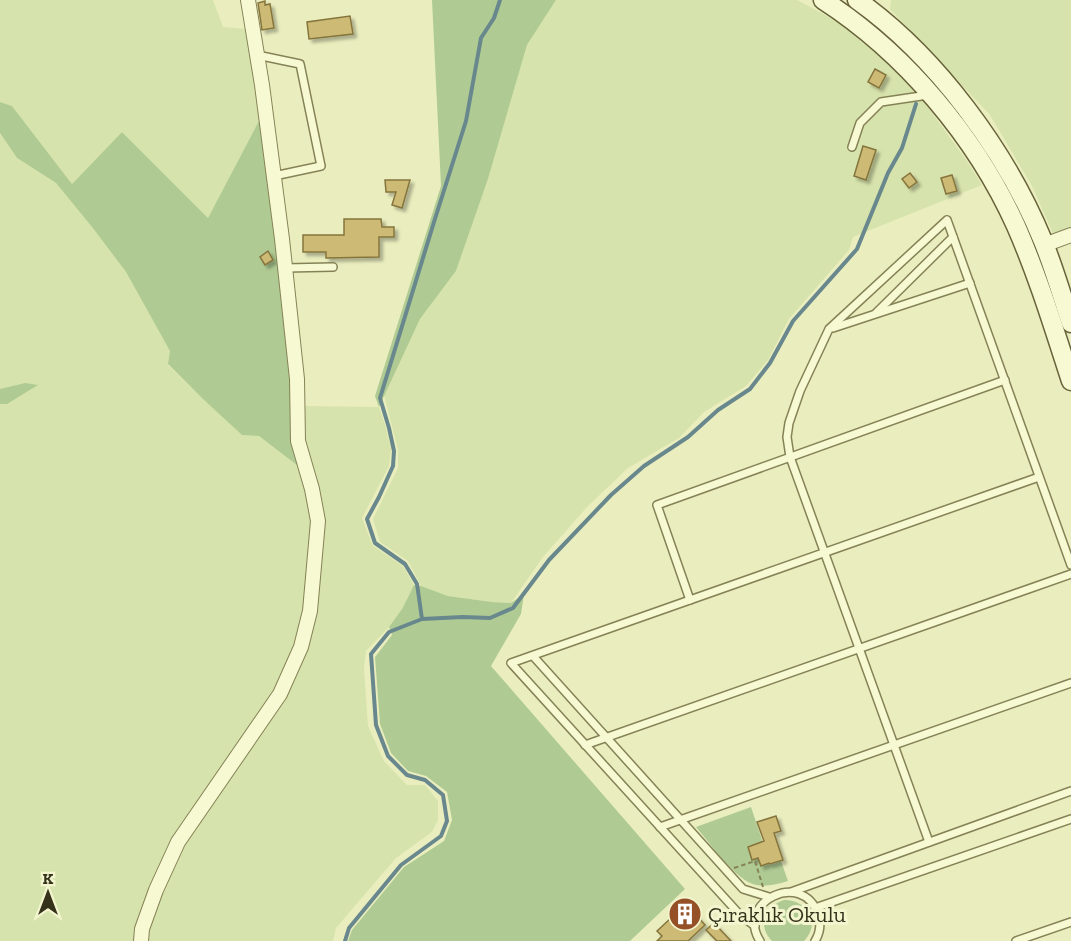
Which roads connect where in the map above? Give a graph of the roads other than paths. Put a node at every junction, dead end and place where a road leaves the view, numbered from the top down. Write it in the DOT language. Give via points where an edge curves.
graph roads {
  1 [pos="248,0"];
  2 [pos="823,0"];
  3 [pos="864,2"];
  4 [pos="257,55"];
  5 [pos="930,94"];
  6 [pos="852,147"];
  7 [pos="274,176"];
  8 [pos="1071,235"];
  9 [pos="953,237"];
  10 [pos="1044,245"];
  11 [pos="333,267"];
  12 [pos="285,268"];
  13 [pos="970,283"];
  14 [pos="875,314"];
  15 [pos="1071,323"];
  16 [pos="829,329"];
  17 [pos="1005,380"];
  18 [pos="1071,381"];
  19 [pos="790,457"];
  20 [pos="1039,477"];
  21 [pos="825,553"];
  22 [pos="1071,565"];
  23 [pos="1071,573"];
  24 [pos="690,600"];
  25 [pos="859,648"];
  26 [pos="533,656"];
  27 [pos="1071,683"];
  28 [pos="607,738"];
  29 [pos="585,745"];
  30 [pos="894,745"];
  31 [pos="1071,791"];
  32 [pos="1071,819"];
  33 [pos="681,820"];
  34 [pos="660,827"];
  35 [pos="929,842"];
  36 [pos="791,892"];
  37 [pos="768,896"];
  38 [pos="815,908"];
  39 [pos="1071,922"];
  40 [pos="755,926"];
  41 [pos="820,927"];
  42 [pos="141,941"];
  43 [pos="760,941"];
  44 [pos="814,941"];
  45 [pos="822,941"];
  46 [pos="1016,941"];
  1 -- 4 [label="street"];
  2 -- 5 [label="main road" via="869,33"];
  3 -- 10 [label="main road" via="933,68 968,111 1002,162"];
  4 -- 7 [label="street"];
  4 -- 7 [label="lane" via="300,64 321,166"];
  5 -- 6 [label="lane" via="881,102 860,123"];
  5 -- 18 [label="main road" via="986,170 1015,225"];
  7 -- 12 [label="street"];
  8 -- 10 [label="street"];
  9 -- 13 [label="lane"];
  9 -- 14 [label="lane"];
  9 -- 16 [label="lane" via="947,220"];
  10 -- 15 [label="main road"];
  11 -- 12 [label="lane"];
  12 -- 42 [label="street" via="297,379 298,441 318,521 310,611 301,647 280,694 178,842 156,890"];
  13 -- 14 [label="lane"];
  13 -- 17 [label="lane"];
  14 -- 16 [label="lane"];
  16 -- 19 [label="lane" via="789,423"];
  17 -- 19 [label="lane"];
  17 -- 20 [label="lane"];
  19 -- 21 [label="lane"];
  19 -- 24 [label="lane" via="657,505"];
  20 -- 21 [label="lane"];
  20 -- 22 [label="lane"];
  21 -- 24 [label="lane"];
  21 -- 25 [label="lane"];
  23 -- 25 [label="lane"];
  24 -- 26 [label="lane"];
  25 -- 28 [label="lane"];
  25 -- 30 [label="lane"];
  26 -- 28 [label="lane"];
  26 -- 29 [label="lane" via="511,663"];
  27 -- 30 [label="lane"];
  28 -- 29 [label="lane"];
  28 -- 33 [label="lane"];
  29 -- 34 [label="lane"];
  30 -- 33 [label="lane"];
  30 -- 35 [label="lane"];
  31 -- 35 [label="lane"];
  32 -- 38 [label="lane"];
  33 -- 34 [label="lane"];
  33 -- 37 [label="lane" via="743,889"];
  34 -- 40 [label="lane" via="741,916"];
  35 -- 36 [label="lane"];
  36 -- 37 [label="lane"];
  36 -- 38 [label="lane" via="809,900"];
  37 -- 40 [label="lane" via="756,915"];
  38 -- 41 [label="lane"];
  39 -- 46 [label="lane"];
  40 -- 43 [label="lane"];
  41 -- 44 [label="lane"];
  41 -- 45 [label="lane"];
}
